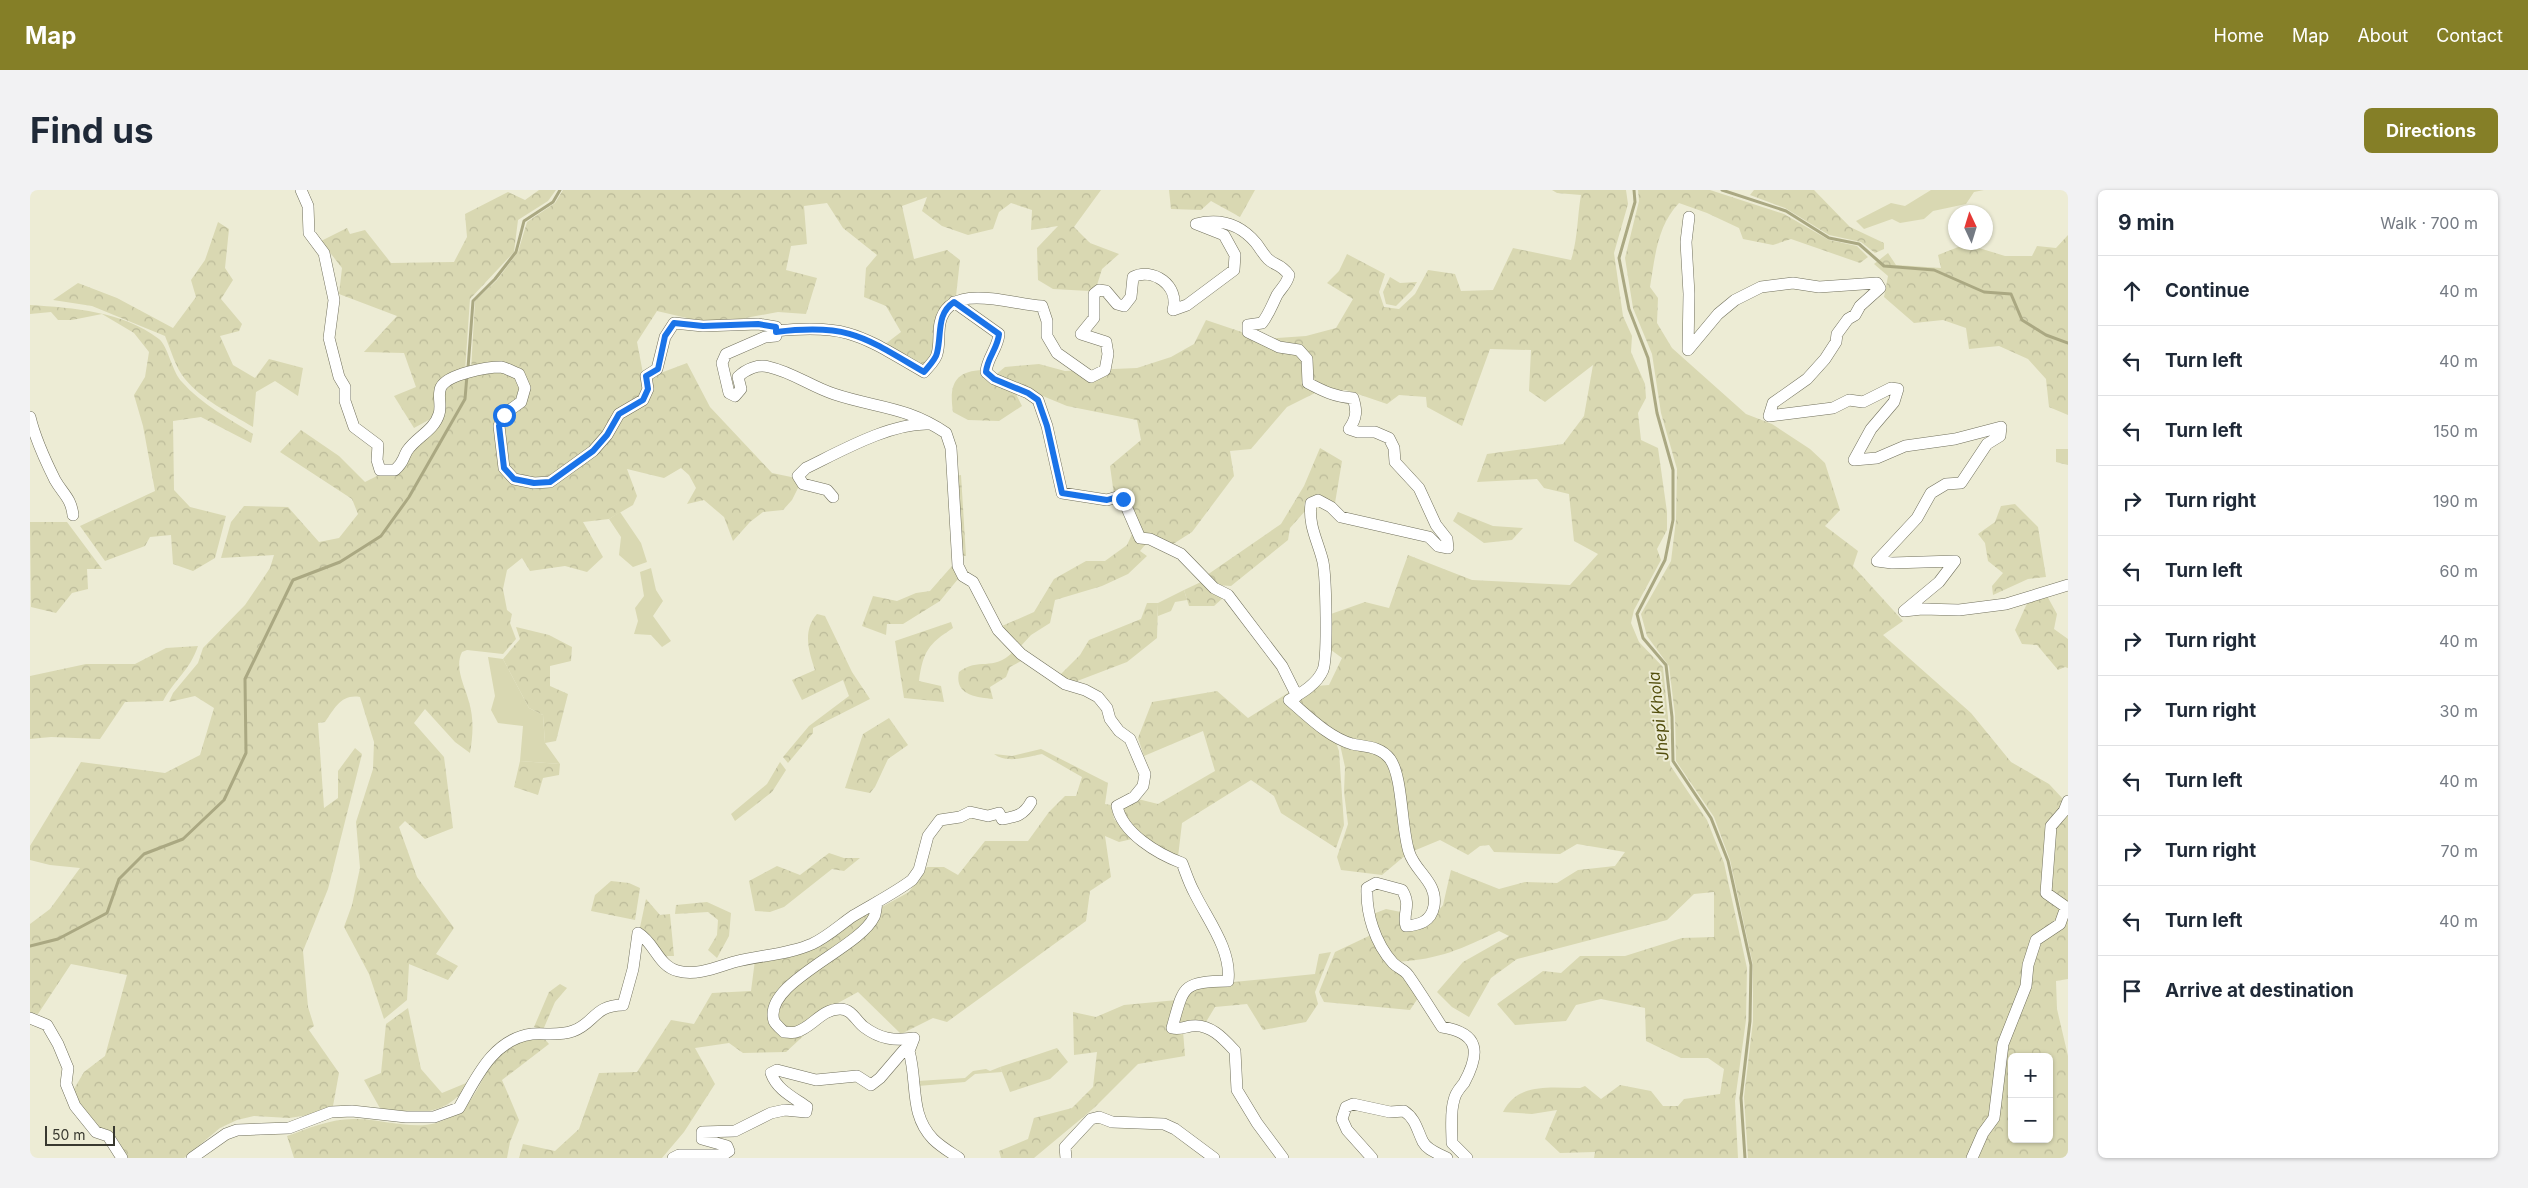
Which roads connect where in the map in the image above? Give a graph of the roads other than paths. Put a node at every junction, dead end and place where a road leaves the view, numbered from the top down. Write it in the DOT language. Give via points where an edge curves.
graph roads {
  1 [pos="301,190"];
  2 [pos="1689,218"];
  3 [pos="954,302"];
  4 [pos="776,332"];
  5 [pos="30,417"];
  6 [pos="932,424"];
  7 [pos="833,497"];
  8 [pos="73,515"];
  9 [pos="2068,585"];
  10 [pos="1297,696"];
  11 [pos="2068,801"];
  12 [pos="1031,802"];
  13 [pos="877,902"];
  14 [pos="30,1018"];
  15 [pos="909,1051"];
  16 [pos="944,1153"];
  17 [pos="122,1158"];
  18 [pos="192,1158"];
  19 [pos="673,1158"];
  20 [pos="959,1158"];
  21 [pos="1066,1158"];
  22 [pos="1214,1158"];
  23 [pos="1283,1158"];
  24 [pos="1372,1158"];
  25 [pos="1447,1158"];
  26 [pos="1467,1158"];
  27 [pos="1972,1158"];
  1 -- 4 [label="street" via="308,206 309,233 324,253 334,300 329,338 339,377 345,387 345,402 354,427 378,446 380,470 395,470 404,463 407,452 430,430 442,405 442,386 454,376 503,367 519,374 525,388 521,402 504,415 499,426 504,468 514,479 550,482 593,451 619,414 643,400 648,389 646,376 658,369 665,336 674,323 703,326 758,324 776,327"];
  2 -- 9 [label="street" via="1686,242 1688,350 1718,314 1735,300 1761,287 1793,283 1820,287 1877,283 1880,288 1848,319 1825,359 1807,379 1774,403 1769,416 1833,408 1849,400 1863,402 1891,388 1898,389 1894,402 1872,429 1854,460 1877,458 1905,446 1955,439 2001,427 2000,436 1987,444 1961,483 1946,484 1931,494 1917,518 1877,561 1955,561 1939,582 1904,611 1959,610 2006,604"];
  3 -- 4 [label="street" via="946,307 940,322 937,354 924,372 886,348 838,330 814,328"];
  3 -- 10 [label="street" via="999,334 998,344 986,364 986,372 1038,400 1062,493 1107,500 1123,499 1140,538 1150,538 1181,554 1214,588 1228,595 1282,666"];
  3 -- 10 [label="street" via="988,297 1026,306 1042,306 1047,336 1057,353 1091,377 1105,370 1108,354 1106,342 1081,334 1094,318 1094,294 1099,290 1106,291 1117,304 1124,306 1131,296 1133,277 1138,274 1154,277 1166,281 1172,290 1176,300 1173,310 1188,305 1234,270 1235,255 1224,235 1196,224 1209,220 1242,228 1269,260 1282,265 1289,275 1288,283 1278,292 1262,323 1248,325 1248,332 1279,347 1299,350 1307,359 1308,383 1326,393 1353,398 1356,418 1349,429 1375,432 1389,438 1395,462 1419,488 1432,519 1447,539 1448,548 1438,546 1429,537 1341,517 1318,500 1311,503 1309,517 1326,583 1323,669 1314,684"];
  4 -- 6 [label="street" via="776,336 765,337 726,354 722,364 729,392 735,396 741,389 738,377 746,369 768,366 834,394 895,408"];
  5 -- 8 [label="street" via="34,434 55,480 71,503"];
  6 -- 7 [label="street" via="901,426 877,435 806,468 798,476 803,484 827,490"];
  6 -- 23 [label="street" via="946,433 951,448 958,566 963,576 973,582 998,630 1021,654 1065,684 1098,697 1119,731 1130,739 1145,774 1143,786 1134,797 1117,806 1120,818 1155,850 1182,864 1192,890 1224,949 1228,982 1191,984 1183,991 1172,1028 1207,1028 1222,1037 1235,1051 1237,1090"];
  10 -- 26 [label="street" via="1289,700 1319,726 1351,744 1380,750 1390,759 1396,774 1409,854 1431,884 1434,906 1425,922 1406,926 1408,904 1402,890 1376,884 1367,888 1368,908 1382,949 1395,965 1408,974 1442,1027 1468,1034 1473,1044 1471,1069 1453,1100 1452,1143"];
  11 -- 27 [label="street" via="2051,826 2046,892 2066,907 2060,924 2036,940 2028,965 2026,986 2003,1044 1994,1118"];
  12 -- 13 [label="street" via="1027,811 1018,816 1002,818 999,813 988,816 970,812 940,820 928,836 919,870 912,880"];
  13 -- 15 [label="street" via="874,917 867,927 785,990 773,1010 774,1022 784,1032 796,1032 816,1018 840,1009 848,1011 863,1026 889,1041 914,1038"];
  13 -- 18 [label="street" via="813,943 707,970 678,971 666,965 645,937 638,933 623,1005 611,1005 599,1011 576,1030 556,1036 531,1034 492,1054 459,1108 434,1116 406,1117 331,1112 289,1128 236,1130"];
  14 -- 17 [label="street" via="47,1025 58,1044 68,1068 66,1084 75,1106 96,1132 108,1136"];
  15 -- 16 [label="street" via="916,1112"];
  15 -- 19 [label="street" via="898,1054 892,1066 871,1085 856,1076 816,1080 777,1070 771,1073 774,1080 785,1093 807,1107 806,1112 785,1110 771,1113 735,1131 702,1132 702,1139 728,1146 729,1151 723,1155 679,1155"];
  16 -- 20 [label="street"];
  21 -- 22 [label="street" via="1065,1147 1073,1136 1091,1120 1100,1117 1112,1122 1164,1124"];
  24 -- 25 [label="street" via="1347,1130 1342,1119 1346,1107 1353,1104 1390,1112 1404,1111 1412,1116 1423,1142 1432,1152"];
}
